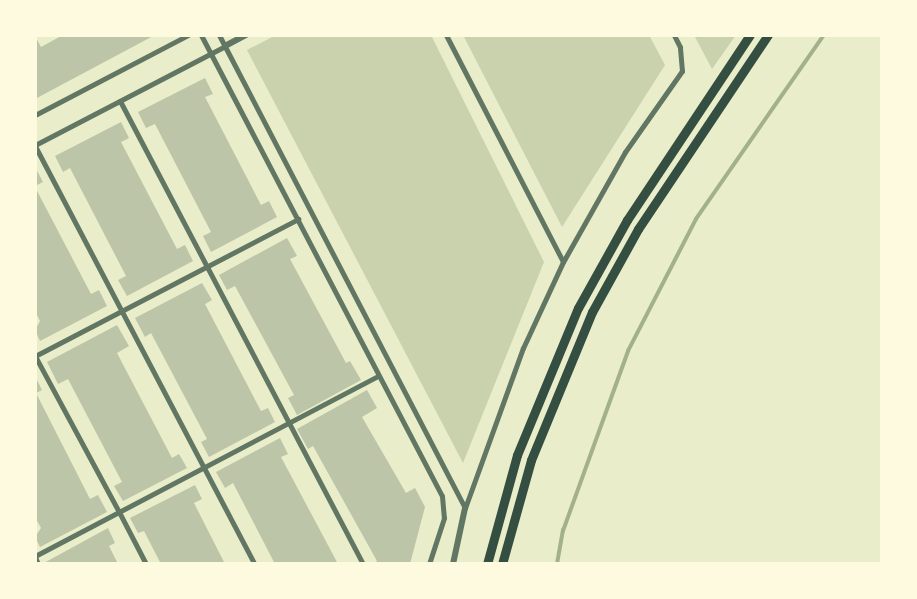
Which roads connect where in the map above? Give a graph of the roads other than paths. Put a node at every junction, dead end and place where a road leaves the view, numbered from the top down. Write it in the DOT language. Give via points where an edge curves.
graph roads {
  1 [pos="188,35"];
  2 [pos="201,35"];
  3 [pos="219,35"];
  4 [pos="246,35"];
  5 [pos="446,35"];
  6 [pos="674,35"];
  7 [pos="750,35"];
  8 [pos="768,35"];
  9 [pos="225,46"];
  10 [pos="210,54"];
  11 [pos="120,101"];
  12 [pos="35,115"];
  13 [pos="35,146"];
  14 [pos="298,219"];
  15 [pos="563,262"];
  16 [pos="207,266"];
  17 [pos="121,311"];
  18 [pos="35,356"];
  19 [pos="378,376"];
  20 [pos="289,423"];
  21 [pos="204,468"];
  22 [pos="465,508"];
  23 [pos="119,512"];
  24 [pos="35,557"];
  25 [pos="38,564"];
  26 [pos="146,564"];
  27 [pos="254,564"];
  28 [pos="363,564"];
  29 [pos="429,564"];
  30 [pos="453,564"];
  31 [pos="487,564"];
  32 [pos="502,564"];
  1 -- 12 [label="street"];
  2 -- 10 [label="street"];
  3 -- 9 [label="street"];
  4 -- 9 [label="street"];
  5 -- 15 [label="street"];
  6 -- 15 [label="street" via="682,71 625,152"];
  7 -- 31 [label="highway" via="627,220 578,308 517,455"];
  8 -- 32 [label="highway" via="639,229 592,312 531,460"];
  9 -- 10 [label="street"];
  9 -- 22 [label="street"];
  10 -- 11 [label="street"];
  10 -- 14 [label="street"];
  11 -- 13 [label="street"];
  11 -- 16 [label="street"];
  13 -- 17 [label="street"];
  14 -- 16 [label="street"];
  14 -- 19 [label="street"];
  15 -- 22 [label="street" via="523,348"];
  16 -- 17 [label="street"];
  16 -- 20 [label="street"];
  17 -- 18 [label="street"];
  17 -- 21 [label="street"];
  18 -- 23 [label="street"];
  19 -- 20 [label="street"];
  19 -- 29 [label="street" via="442,496 443,518"];
  20 -- 21 [label="street"];
  20 -- 28 [label="street"];
  21 -- 23 [label="street"];
  21 -- 27 [label="street"];
  22 -- 30 [label="street"];
  23 -- 24 [label="street"];
  23 -- 26 [label="street"];
  24 -- 25 [label="street"];
}
